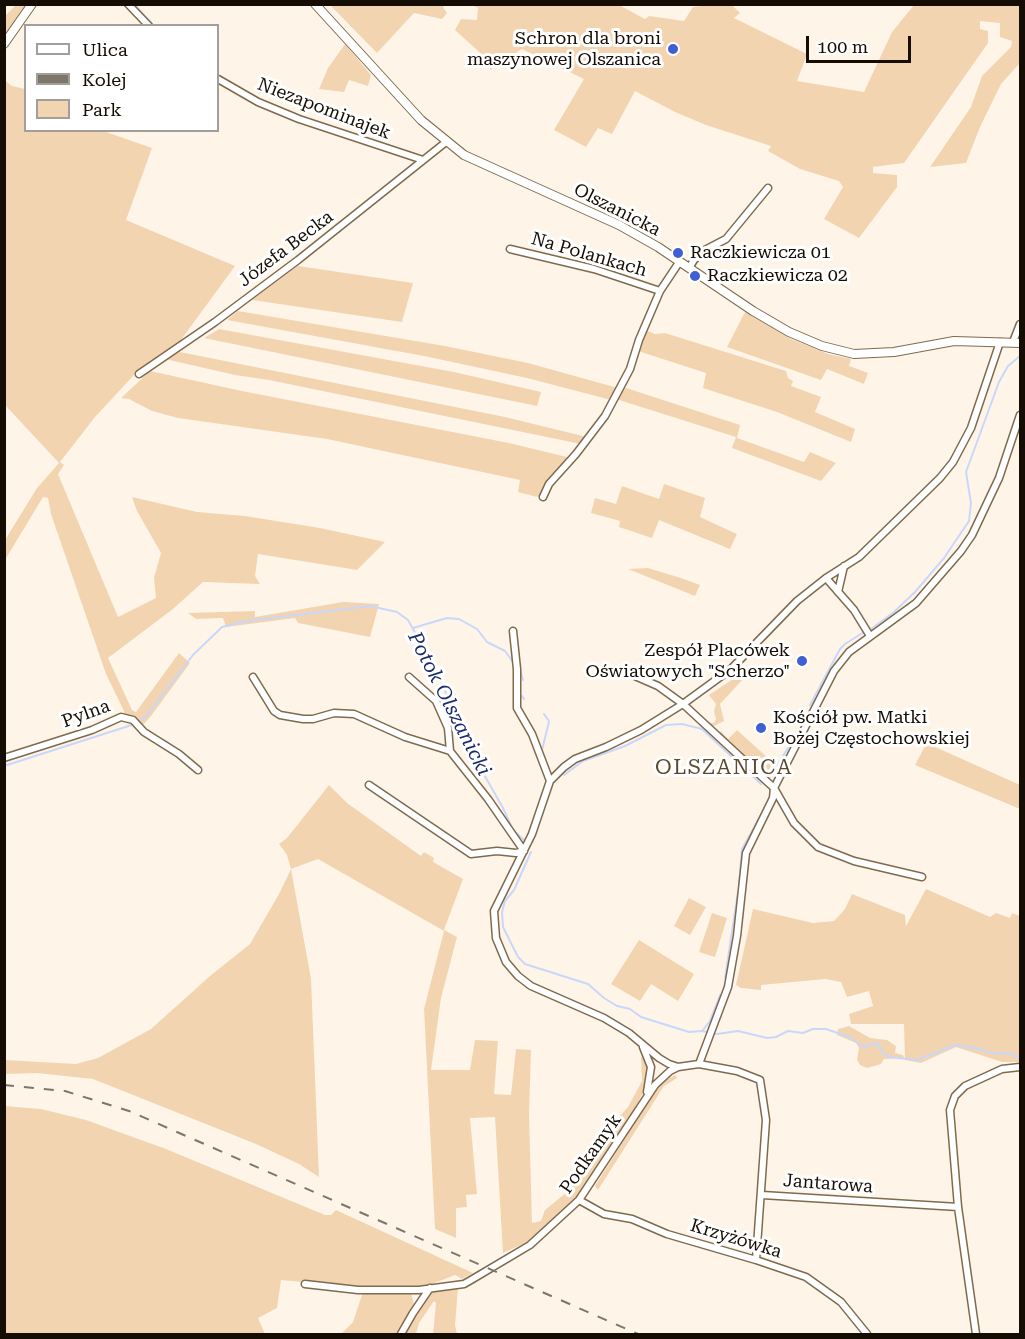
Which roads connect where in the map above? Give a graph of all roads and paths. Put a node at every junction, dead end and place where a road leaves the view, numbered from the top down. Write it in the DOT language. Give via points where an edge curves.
graph roads {
  1 [pos="32,4"];
  2 [pos="128,4"];
  3 [pos="315,4"];
  4 [pos="147,24"];
  5 [pos="4,44"];
  6 [pos="219,80"];
  7 [pos="446,142"];
  8 [pos="423,160"];
  9 [pos="768,188"];
  10 [pos="510,249"];
  11 [pos="680,261"];
  12 [pos="689,268"];
  13 [pos="660,291"];
  14 [pos="1020,324"];
  15 [pos="1000,342"];
  16 [pos="1017,343"];
  17 [pos="140,374"];
  18 [pos="1020,415"];
  19 [pos="543,496"];
  20 [pos="844,566"];
  21 [pos="826,578"];
  22 [pos="838,592"];
  23 [pos="513,631"];
  24 [pos="870,636"];
  25 [pos="635,676"];
  26 [pos="253,677"];
  27 [pos="409,677"];
  28 [pos="683,704"];
  29 [pos="450,751"];
  30 [pos="4,758"];
  31 [pos="198,770"];
  32 [pos="550,781"];
  33 [pos="369,785"];
  34 [pos="774,788"];
  35 [pos="524,851"];
  36 [pos="922,877"];
  37 [pos="640,1042"];
  38 [pos="699,1064"];
  39 [pos="678,1067"];
  40 [pos="1020,1067"];
  41 [pos="646,1097"];
  42 [pos="762,1195"];
  43 [pos="579,1200"];
  44 [pos="958,1207"];
  45 [pos="756,1260"];
  46 [pos="305,1284"];
  47 [pos="430,1288"];
  48 [pos="401,1335"];
  49 [pos="867,1335"];
  50 [pos="976,1335"];
  1 -- 5 [label="street"];
  2 -- 4 [label="street"];
  3 -- 7 [label="street, Olszanicka"];
  6 -- 8 [label="street, Niezapominajek" via="299,119"];
  7 -- 8 [label="street, Józefa Becka"];
  7 -- 11 [label="street, Olszanicka" via="476,161 610,220"];
  8 -- 17 [label="street, Józefa Becka" via="290,266"];
  9 -- 12 [label="street" via="726,239 703,251"];
  10 -- 13 [label="street, Na Polankach" via="594,269"];
  11 -- 12 [label="street, Olszanicka"];
  11 -- 13 [label="street"];
  12 -- 15 [label="street, Olszanicka" via="773,323 838,351 874,354 954,341"];
  13 -- 19 [label="street" via="630,369 605,416"];
  14 -- 16 [label="street"];
  15 -- 16 [label="street, Olszanicka"];
  15 -- 20 [label="street" via="971,428 953,462 860,556"];
  18 -- 24 [label="street" via="999,478 972,536 916,603"];
  20 -- 21 [label="street"];
  20 -- 22 [label="street"];
  21 -- 22 [label="street"];
  21 -- 28 [label="street" via="797,601 731,669"];
  22 -- 24 [label="street"];
  23 -- 32 [label="street" via="516,708 532,734"];
  24 -- 34 [label="street" via="849,652 834,671"];
  25 -- 28 [label="street"];
  26 -- 29 [label="street" via="280,715 313,719 334,713 354,714 405,737"];
  27 -- 29 [label="street" via="436,701 448,728"];
  28 -- 32 [label="street" via="622,740 575,759"];
  28 -- 34 [label="street"];
  29 -- 35 [label="street"];
  30 -- 31 [label="street, Pylna" via="121,717 133,720"];
  32 -- 35 [label="street"];
  33 -- 35 [label="street" via="471,854"];
  34 -- 36 [label="street" via="794,823 818,847 854,861"];
  34 -- 38 [label="street" via="773,798 746,853 728,987"];
  35 -- 37 [label="street" via="494,911 496,936 506,962 531,986 604,1018"];
  37 -- 39 [label="street"];
  37 -- 41 [label="street, Podkamyk" via="651,1067"];
  38 -- 39 [label="street"];
  38 -- 42 [label="street" via="760,1080 766,1120"];
  39 -- 41 [label="street, Podkamyk"];
  40 -- 44 [label="street" via="1002,1069 965,1086 952,1102"];
  41 -- 43 [label="street, Podkamyk"];
  42 -- 44 [label="street, Jantarowa"];
  42 -- 45 [label="street, Jantarowa"];
  43 -- 45 [label="street, Krzyżówka" via="604,1214"];
  43 -- 47 [label="street, Podkamyk" via="530,1245 464,1284"];
  44 -- 50 [label="street"];
  45 -- 49 [label="street, Krzyżówka" via="806,1277 841,1302"];
  46 -- 47 [label="street, Podkamyk" via="358,1290"];
  47 -- 48 [label="street"];
}
